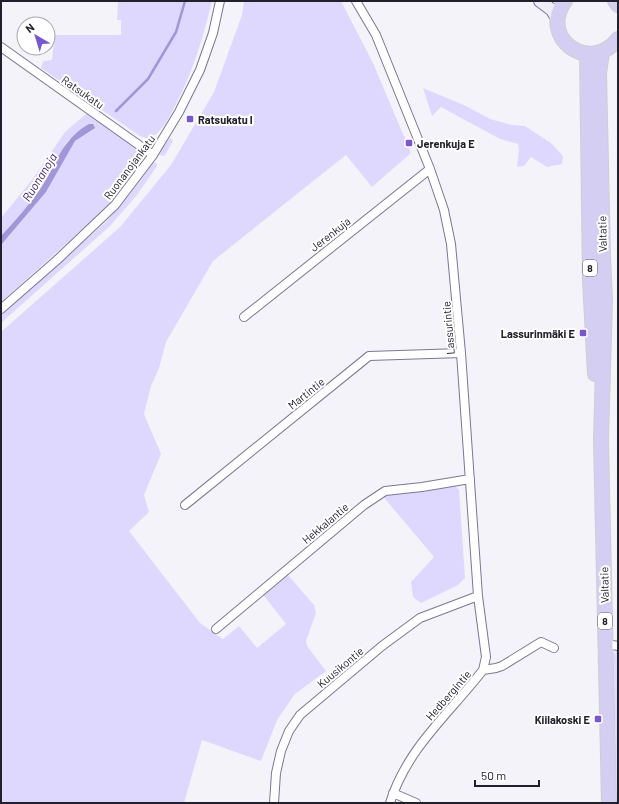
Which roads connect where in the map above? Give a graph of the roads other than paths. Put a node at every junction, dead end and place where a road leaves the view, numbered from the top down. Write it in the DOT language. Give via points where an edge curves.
graph roads {
  1 [pos="220,1"];
  2 [pos="356,1"];
  3 [pos="540,1"];
  4 [pos="565,1"];
  5 [pos="616,1"];
  6 [pos="618,5"];
  7 [pos="557,18"];
  8 [pos="618,39"];
  9 [pos="1,47"];
  10 [pos="602,52"];
  11 [pos="587,54"];
  12 [pos="153,155"];
  13 [pos="430,169"];
  14 [pos="1,310"];
  15 [pos="244,317"];
  16 [pos="461,353"];
  17 [pos="601,440"];
  18 [pos="470,479"];
  19 [pos="185,505"];
  20 [pos="478,596"];
  21 [pos="216,629"];
  22 [pos="612,645"];
  23 [pos="554,648"];
  24 [pos="483,670"];
  25 [pos="393,793"];
  26 [pos="274,803"];
  27 [pos="390,803"];
  28 [pos="416,803"];
  29 [pos="609,803"];
  1 -- 12 [label="street, Ruonanojankatu" via="213,33 200,70 180,112"];
  2 -- 13 [label="street, Lassurintie" via="376,35"];
  3 -- 7 [label="main road" via="552,10"];
  4 -- 7 [label="highway"];
  5 -- 6 [label="highway"];
  7 -- 11 [label="highway" via="562,40 570,48"];
  8 -- 10 [label="highway"];
  9 -- 12 [label="street, Ratsukatu"];
  10 -- 11 [label="highway"];
  10 -- 17 [label="highway, Valtatie / 8" via="599,73 606,300"];
  11 -- 17 [label="highway, Valtatie / 8" via="590,280"];
  12 -- 14 [label="street, Ruonanojankatu" via="115,205"];
  13 -- 15 [label="street, Jerenkuja"];
  13 -- 16 [label="street, Lassurintie" via="444,210 451,244"];
  16 -- 18 [label="street, Lassurintie"];
  16 -- 19 [label="street, Martintie" via="369,356"];
  17 -- 22 [label="highway, Valtatie / 8"];
  18 -- 20 [label="street, Lassurintie"];
  18 -- 21 [label="street, Hekkalantie" via="379,494"];
  20 -- 24 [label="street, Lassurintie" via="486,657"];
  20 -- 26 [label="street, Kuusikontie" via="420,618 382,646 300,715 289,731 281,751 276,773"];
  22 -- 29 [label="highway, Valtatie / 8"];
  23 -- 24 [label="street, Hedbergintie" via="541,642 502,666"];
  24 -- 25 [label="street, Hedbergintie" via="429,733 409,762"];
  25 -- 27 [label="street, Hedbergintie"];
  25 -- 28 [label="street"];
}
